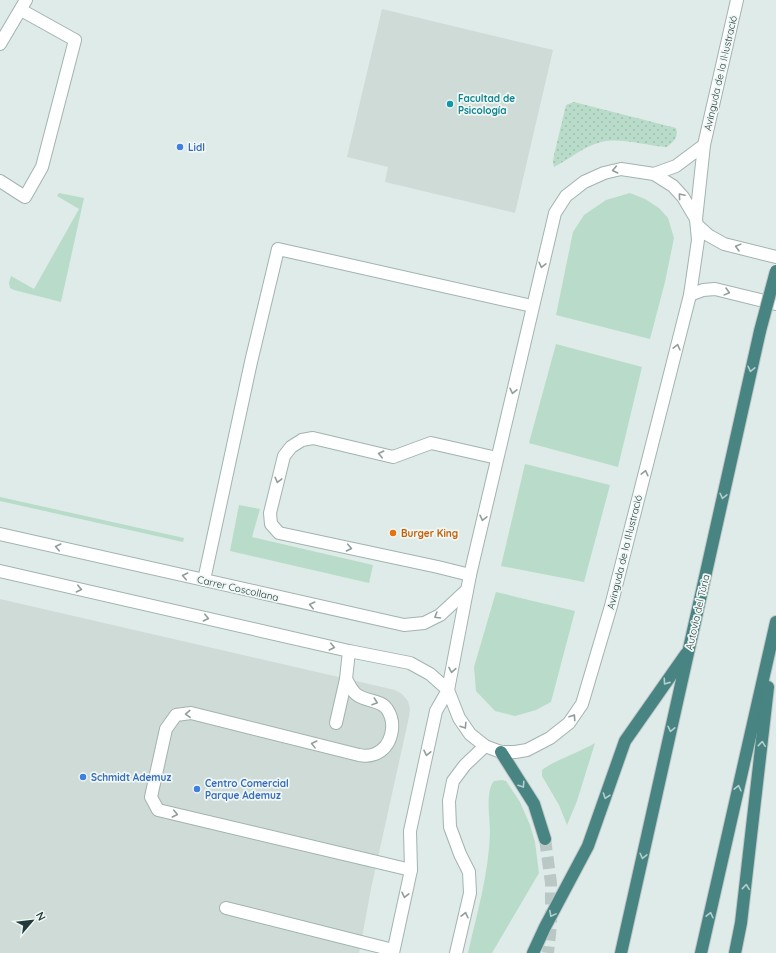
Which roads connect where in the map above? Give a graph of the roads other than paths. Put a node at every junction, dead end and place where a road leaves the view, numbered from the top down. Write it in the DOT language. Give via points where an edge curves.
graph roads {
  1 [pos="737,0"];
  2 [pos="23,5"];
  3 [pos="0,44"];
  4 [pos="704,145"];
  5 [pos="654,174"];
  6 [pos="0,181"];
  7 [pos="696,222"];
  8 [pos="776,257"];
  9 [pos="776,272"];
  10 [pos="690,296"];
  11 [pos="776,304"];
  12 [pos="532,306"];
  13 [pos="497,458"];
  14 [pos="0,534"];
  15 [pos="0,571"];
  16 [pos="470,575"];
  17 [pos="204,580"];
  18 [pos="467,590"];
  19 [pos="776,624"];
  20 [pos="689,650"];
  21 [pos="349,651"];
  22 [pos="346,679"];
  23 [pos="448,690"];
  24 [pos="336,723"];
  25 [pos="485,746"];
  26 [pos="501,752"];
  27 [pos="545,839"];
  28 [pos="411,870"];
  29 [pos="226,908"];
  30 [pos="393,952"];
  31 [pos="456,953"];
  32 [pos="533,953"];
  33 [pos="621,953"];
  34 [pos="701,953"];
  35 [pos="735,953"];
  1 -- 4 [label="street, Avinguda de la Il·lustració"];
  2 -- 3 [label="street"];
  2 -- 6 [label="street" via="75,40 42,167 25,197"];
  4 -- 5 [label="street, Avinguda de la Il·lustració" via="676,166"];
  4 -- 7 [label="street, Avinguda de la Il·lustració"];
  7 -- 5 [label="street, Avinguda de la Il·lustració, one-way" via="683,197 673,186"];
  5 -- 12 [label="street, Avinguda de la Il·lustració, one-way" via="621,169 604,173 584,182 566,196 554,213"];
  8 -- 7 [label="street, one-way" via="724,244 708,235"];
  7 -- 10 [label="street, Avinguda de la Il·lustració" via="698,240"];
  9 -- 20 [label="highway, Autovia del Túria, one-way, bridge" via="760,331"];
  10 -- 11 [label="street, one-way" via="703,290 715,289"];
  26 -- 10 [label="street, Avinguda de la Il·lustració, one-way" via="527,750 550,738 569,723 582,704 611,606"];
  12 -- 13 [label="street, Avinguda de la Il·lustració, one-way"];
  12 -- 17 [label="street" via="278,249"];
  13 -- 16 [label="street, Avinguda de la Il·lustració, one-way"];
  13 -- 16 [label="street, one-way" via="431,443 393,457 313,438 302,440 291,447 284,456 270,513 271,524 279,533"];
  17 -- 14 [label="street, Carrer Coscollana, one-way"];
  15 -- 21 [label="street, one-way"];
  16 -- 18 [label="street, Avinguda de la Il·lustració"];
  18 -- 17 [label="street, Carrer Coscollana, one-way" via="440,615 424,623 404,626"];
  18 -- 23 [label="street, Avinguda de la Il·lustració, one-way"];
  34 -- 19 [label="highway, one-way"];
  35 -- 19 [label="highway, one-way" via="742,923"];
  20 -- 32 [label="highway, one-way" via="625,741 588,846"];
  20 -- 33 [label="highway, Autovia del Túria, one-way"];
  21 -- 22 [label="street"];
  21 -- 23 [label="street" via="410,663 430,674"];
  22 -- 24 [label="street"];
  22 -- 28 [label="street, one-way" via="356,694 380,703 390,715 392,731 388,742 375,754 359,755 191,713 176,715 166,729 151,797 158,810"];
  23 -- 25 [label="street, Avinguda de la Il·lustració, one-way" via="466,729"];
  23 -- 28 [label="street, Avinguda de la Il·lustració, one-way" via="436,712 410,831"];
  25 -- 26 [label="street, Avinguda de la Il·lustració"];
  31 -- 25 [label="street, one-way" via="470,893 469,872 450,827 449,801 453,781"];
  26 -- 27 [label="highway, one-way" via="534,804"];
  28 -- 30 [label="street, Avinguda de la Il·lustració, one-way"];
  29 -- 30 [label="street"];
}
